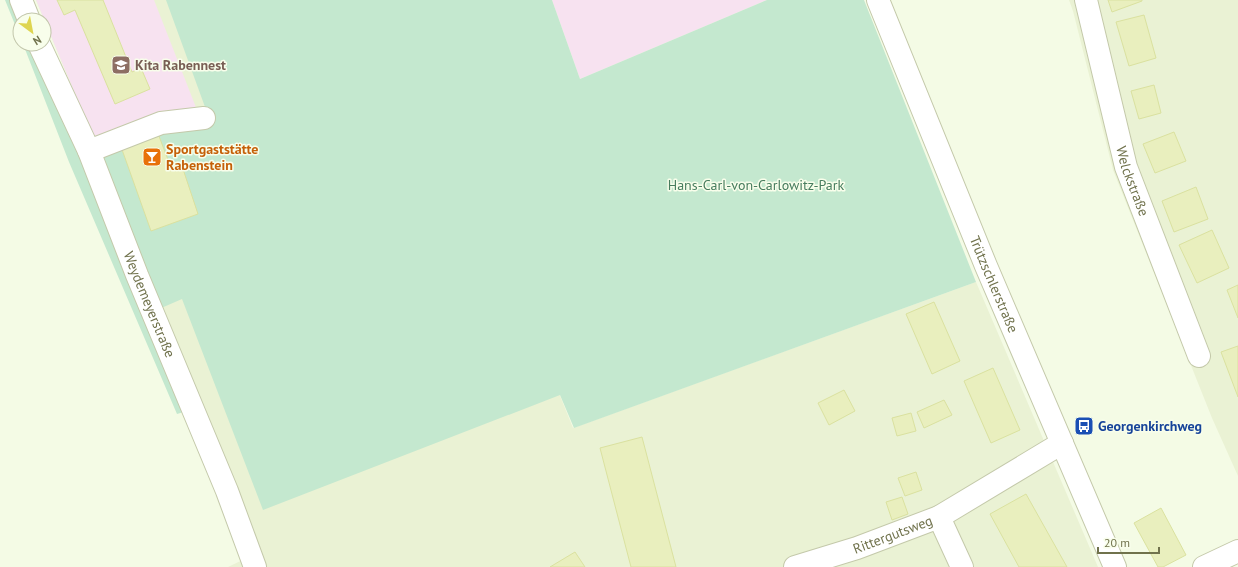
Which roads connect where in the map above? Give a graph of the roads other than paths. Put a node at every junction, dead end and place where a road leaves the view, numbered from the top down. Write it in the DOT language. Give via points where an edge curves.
graph roads {
  1 [pos="21,0"];
  2 [pos="878,0"];
  3 [pos="1086,0"];
  4 [pos="25,12"];
  5 [pos="42,52"];
  6 [pos="204,118"];
  7 [pos="89,152"];
  8 [pos="1199,356"];
  9 [pos="1062,443"];
  10 [pos="939,517"];
  11 [pos="1238,551"];
  12 [pos="254,567"];
  13 [pos="795,567"];
  14 [pos="962,567"];
  15 [pos="1115,567"];
  16 [pos="1204,567"];
  1 -- 4 [label="street"];
  2 -- 9 [label="street, Trützschlerstraße" via="986,266"];
  3 -- 8 [label="street, Welckstraße" via="1126,167"];
  5 -- 7 [label="street, Weydemeyerstraße"];
  6 -- 7 [label="street" via="161,123"];
  7 -- 12 [label="street, Weydemeyerstraße" via="137,275 228,491"];
  9 -- 10 [label="street"];
  9 -- 15 [label="street, Trützschlerstraße"];
  10 -- 13 [label="street, Rittergutsweg" via="857,548"];
  10 -- 14 [label="street, Rittergutsweg"];
  11 -- 16 [label="street"];
}
